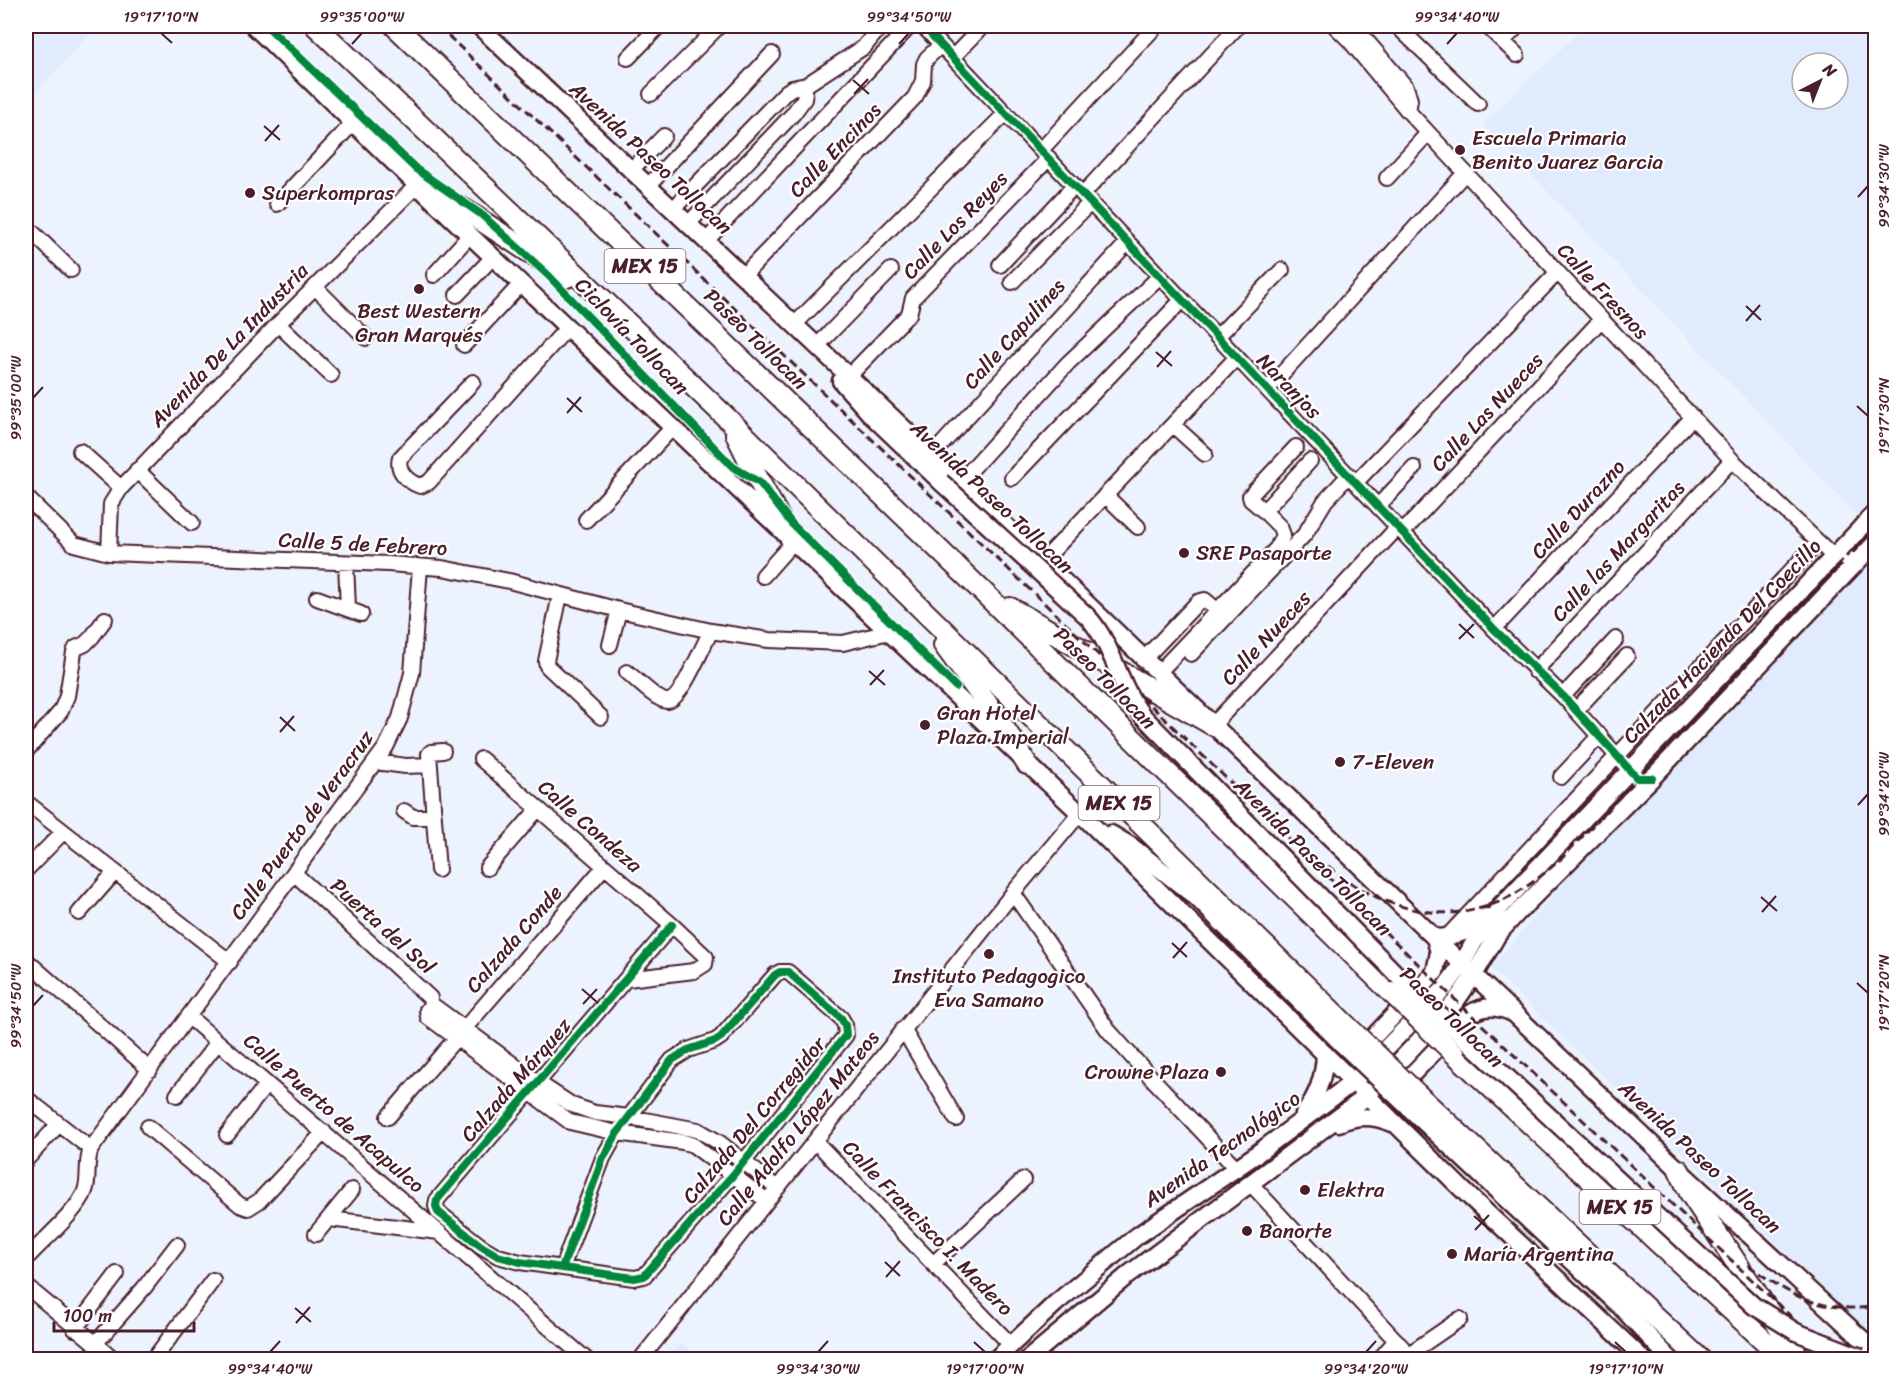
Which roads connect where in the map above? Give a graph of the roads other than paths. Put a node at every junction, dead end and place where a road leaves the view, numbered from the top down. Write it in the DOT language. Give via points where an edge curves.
graph roads {
  1 [pos="254,26"];
  2 [pos="316,26"];
  3 [pos="395,26"];
  4 [pos="479,26"];
  5 [pos="659,26"];
  6 [pos="719,26"];
  7 [pos="881,26"];
  8 [pos="909,26"];
  9 [pos="923,26"];
  10 [pos="983,26"];
  11 [pos="1156,26"];
  12 [pos="1238,26"];
  13 [pos="1335,26"];
  14 [pos="1354,26"];
  15 [pos="1398,26"];
  16 [pos="1487,26"];
  17 [pos="1518,26"];
  18 [pos="1503,41"];
  19 [pos="941,45"];
  20 [pos="771,54"];
  21 [pos="1517,55"];
  22 [pos="953,57"];
  23 [pos="628,58"];
  24 [pos="806,85"];
  25 [pos="651,94"];
  26 [pos="1478,104"];
  27 [pos="1408,111"];
  28 [pos="1005,113"];
  29 [pos="354,122"];
  30 [pos="1428,133"];
  31 [pos="664,136"];
  32 [pos="1045,154"];
  33 [pos="631,170"];
  34 [pos="1465,173"];
  35 [pos="1387,178"];
  36 [pos="417,185"];
  37 [pos="648,186"];
  38 [pos="1083,194"];
  39 [pos="277,204"];
  40 [pos="673,209"];
  41 [pos="688,224"];
  42 [pos="26,226"];
  43 [pos="470,235"];
  44 [pos="706,241"];
  45 [pos="1128,242"];
  46 [pos="493,257"];
  47 [pos="1000,265"];
  48 [pos="71,270"];
  49 [pos="891,270"];
  50 [pos="1282,270"];
  51 [pos="1557,273"];
  52 [pos="434,275"];
  53 [pos="743,276"];
  54 [pos="1160,276"];
  55 [pos="1012,282"];
  56 [pos="521,284"];
  57 [pos="315,287"];
  58 [pos="457,296"];
  59 [pos="1182,300"];
  60 [pos="607,302"];
  61 [pos="1601,320"];
  62 [pos="278,324"];
  63 [pos="794,325"];
  64 [pos="567,328"];
  65 [pos="1217,337"];
  66 [pos="366,338"];
  67 [pos="464,345"];
  68 [pos="818,347"];
  69 [pos="1237,357"];
  70 [pos="331,375"];
  71 [pos="849,376"];
  72 [pos="473,382"];
  73 [pos="1268,389"];
  74 [pos="1693,417"];
  75 [pos="729,420"];
  76 [pos="1173,424"];
  77 [pos="673,427"];
  78 [pos="1296,447"];
  79 [pos="80,451"];
  80 [pos="1205,454"];
  81 [pos="932,455"];
  82 [pos="1732,460"];
  83 [pos="1310,461"];
  84 [pos="1414,468"];
  85 [pos="136,470"];
  86 [pos="1012,478"];
  87 [pos="1352,478"];
  88 [pos="960,482"];
  89 [pos="121,488"];
  90 [pos="1106,495"];
  91 [pos="26,497"];
  92 [pos="1379,505"];
  93 [pos="1264,512"];
  94 [pos="1875,512"];
  95 [pos="586,520"];
  96 [pos="192,523"];
  97 [pos="1138,527"];
  98 [pos="1401,530"];
  99 [pos="793,542"];
  100 [pos="1818,542"];
  101 [pos="1875,542"];
  102 [pos="109,553"];
  103 [pos="1833,556"];
  104 [pos="1043,561"];
  105 [pos="1858,561"];
  106 [pos="346,563"];
  107 [pos="420,567"];
  108 [pos="885,573"];
  109 [pos="763,576"];
  110 [pos="983,592"];
  111 [pos="560,595"];
  112 [pos="317,598"];
  113 [pos="348,608"];
  114 [pos="618,610"];
  115 [pos="1218,611"];
  116 [pos="361,614"];
  117 [pos="105,619"];
  118 [pos="1494,629"];
  119 [pos="711,631"];
  120 [pos="889,632"];
  121 [pos="1616,639"];
  122 [pos="610,645"];
  123 [pos="1191,654"];
  124 [pos="1627,656"];
  125 [pos="1144,659"];
  126 [pos="1535,671"];
  127 [pos="627,672"];
  128 [pos="1158,673"];
  129 [pos="1563,696"];
  130 [pos="1576,710"];
  131 [pos="601,717"];
  132 [pos="1213,725"];
  133 [pos="1600,735"];
  134 [pos="26,751"];
  135 [pos="443,751"];
  136 [pos="1617,754"];
  137 [pos="481,759"];
  138 [pos="375,762"];
  139 [pos="1027,764"];
  140 [pos="429,765"];
  141 [pos="1629,771"];
  142 [pos="1561,777"];
  143 [pos="1652,778"];
  144 [pos="26,802"];
  145 [pos="538,809"];
  146 [pos="404,811"];
  147 [pos="1083,815"];
  148 [pos="432,817"];
  149 [pos="63,832"];
  150 [pos="604,867"];
  151 [pos="487,868"];
  152 [pos="26,870"];
  153 [pos="438,870"];
  154 [pos="115,872"];
  155 [pos="294,873"];
  156 [pos="307,884"];
  157 [pos="282,888"];
  158 [pos="1013,893"];
  159 [pos="1526,893"];
  160 [pos="1502,906"];
  161 [pos="79,913"];
  162 [pos="672,925"];
  163 [pos="1441,938"];
  164 [pos="26,960"];
  165 [pos="230,962"];
  166 [pos="1468,970"];
  167 [pos="627,979"];
  168 [pos="430,998"];
  169 [pos="1514,1013"];
  170 [pos="189,1017"];
  171 [pos="903,1029"];
  172 [pos="460,1034"];
  173 [pos="1348,1039"];
  174 [pos="218,1042"];
  175 [pos="1325,1054"];
  176 [pos="150,1070"];
  177 [pos="1353,1082"];
  178 [pos="267,1084"];
  179 [pos="533,1088"];
  180 [pos="177,1095"];
  181 [pos="1367,1096"];
  182 [pos="26,1098"];
  183 [pos="1414,1102"];
  184 [pos="388,1117"];
  185 [pos="629,1117"];
  186 [pos="956,1119"];
  187 [pos="1391,1120"];
  188 [pos="58,1125"];
  189 [pos="1296,1126"];
  190 [pos="148,1127"];
  191 [pos="1327,1128"];
  192 [pos="321,1130"];
  193 [pos="617,1133"];
  194 [pos="227,1135"];
  195 [pos="815,1141"];
  196 [pos="91,1149"];
  197 [pos="26,1160"];
  198 [pos="744,1161"];
  199 [pos="1237,1169"];
  200 [pos="1679,1170"];
  201 [pos="733,1175"];
  202 [pos="1023,1179"];
  203 [pos="1251,1184"];
  204 [pos="777,1188"];
  205 [pos="352,1190"];
  206 [pos="1206,1190"];
  207 [pos="767,1201"];
  208 [pos="436,1206"];
  209 [pos="1220,1208"];
  210 [pos="329,1219"];
  211 [pos="439,1232"];
  212 [pos="316,1234"];
  213 [pos="177,1245"];
  214 [pos="26,1258"];
  215 [pos="933,1264"];
  216 [pos="561,1268"];
  217 [pos="117,1274"];
  218 [pos="213,1280"];
  219 [pos="26,1286"];
  220 [pos="1460,1319"];
  221 [pos="75,1329"];
  222 [pos="1396,1340"];
  223 [pos="95,1344"];
  224 [pos="1011,1345"];
  225 [pos="1867,1356"];
  226 [pos="1412,1357"];
  227 [pos="115,1359"];
  228 [pos="153,1359"];
  229 [pos="587,1359"];
  230 [pos="640,1359"];
  231 [pos="995,1359"];
  232 [pos="1027,1359"];
  233 [pos="1379,1359"];
  234 [pos="1644,1359"];
  235 [pos="1671,1359"];
  236 [pos="1701,1359"];
  237 [pos="1785,1359"];
  238 [pos="1801,1359"];
  1 -- 29 [label="main road"];
  2 -- 60 [label="highway, MEX 15"];
  3 -- 110 [label="highway, Paseo Tollocan / MEX 15"];
  4 -- 33 [label="main road, Avenida Paseo Tollocan"];
  5 -- 23 [label="street"];
  6 -- 25 [label="street"];
  7 -- 24 [label="street" via="864,47"];
  8 -- 44 [label="street"];
  9 -- 19 [label="street, Naranjos"];
  10 -- 22 [label="street"];
  11 -- 32 [label="street, Calle Los Reyes"];
  12 -- 38 [label="street"];
  13 -- 27 [label="street, Calle Fresnos"];
  14 -- 27 [label="street" via="1406,87"];
  15 -- 26 [label="street"];
  16 -- 18 [label="street"];
  17 -- 18 [label="street"];
  18 -- 21 [label="street"];
  19 -- 22 [label="street, Naranjos"];
  19 -- 53 [label="street, Calle Encinos" via="927,58 915,97"];
  20 -- 37 [label="street"];
  22 -- 28 [label="street, Naranjos"];
  24 -- 40 [label="street" via="786,92"];
  24 -- 41 [label="street" via="804,99 793,114"];
  27 -- 30 [label="street, Calle Fresnos"];
  28 -- 32 [label="street, Naranjos"];
  28 -- 63 [label="street"];
  29 -- 36 [label="main road"];
  29 -- 39 [label="street"];
  30 -- 34 [label="street, Calle Fresnos"];
  30 -- 35 [label="street"];
  31 -- 33 [label="street"];
  32 -- 38 [label="street, Naranjos"];
  32 -- 71 [label="street, Calle Los Reyes" via="913,298 909,314"];
  33 -- 37 [label="main road, Avenida Paseo Tollocan"];
  34 -- 51 [label="street, Calle Fresnos"];
  34 -- 73 [label="street"];
  36 -- 43 [label="main road"];
  36 -- 57 [label="street, Avenida De La Industria"];
  36 -- 60 [label="highway" via="465,210"];
  37 -- 40 [label="main road, Avenida Paseo Tollocan"];
  38 -- 45 [label="street, Naranjos"];
  38 -- 47 [label="street"];
  38 -- 55 [label="street"];
  40 -- 41 [label="main road, Avenida Paseo Tollocan"];
  41 -- 44 [label="main road, Avenida Paseo Tollocan"];
  42 -- 48 [label="street"];
  43 -- 46 [label="main road"];
  43 -- 52 [label="street"];
  44 -- 53 [label="main road, Avenida Paseo Tollocan"];
  45 -- 54 [label="street, Naranjos"];
  45 -- 81 [label="street, Calle Capulines"];
  46 -- 56 [label="main road"];
  46 -- 58 [label="street"];
  49 -- 68 [label="street"];
  50 -- 65 [label="street"];
  51 -- 61 [label="street, Calle Fresnos"];
  51 -- 87 [label="street"];
  53 -- 63 [label="main road, Avenida Paseo Tollocan"];
  54 -- 59 [label="street, Naranjos"];
  54 -- 88 [label="street" via="1068,363"];
  56 -- 64 [label="main road"];
  56 -- 67 [label="street"];
  57 -- 62 [label="street, Avenida De La Industria"];
  57 -- 66 [label="street"];
  59 -- 65 [label="street, Naranjos"];
  59 -- 86 [label="street"];
  60 -- 75 [label="highway, MEX 15"];
  61 -- 74 [label="street, Calle Fresnos"];
  61 -- 98 [label="street, Calle Las Nueces"];
  62 -- 70 [label="street"];
  62 -- 85 [label="street, Avenida De La Industria"];
  63 -- 68 [label="main road, Avenida Paseo Tollocan"];
  64 -- 72 [label="street" via="429,482 415,485 400,470 400,458"];
  64 -- 77 [label="main road"];
  65 -- 69 [label="street, Naranjos"];
  68 -- 71 [label="main road, Avenida Paseo Tollocan"];
  68 -- 225 [label="main road, Avenida Paseo Tollocan, bridge" via="855,399 1100,630 1127,692 1142,715 1403,981 1754,1306 1796,1332"];
  69 -- 73 [label="street, Naranjos"];
  69 -- 76 [label="street"];
  71 -- 81 [label="main road, Avenida Paseo Tollocan"];
  73 -- 87 [label="street, Naranjos"];
  74 -- 82 [label="street, Calle Fresnos"];
  74 -- 118 [label="street, Calle Durazno"];
  75 -- 99 [label="highway"];
  75 -- 108 [label="highway, MEX 15"];
  76 -- 80 [label="street"];
  76 -- 90 [label="street"];
  77 -- 95 [label="street"];
  77 -- 99 [label="main road"];
  78 -- 93 [label="street" via="1250,496"];
  79 -- 89 [label="street"];
  81 -- 88 [label="main road, Avenida Paseo Tollocan"];
  82 -- 100 [label="street, Calle Fresnos"];
  82 -- 126 [label="street, Calle las Margaritas"];
  83 -- 93 [label="street"];
  84 -- 92 [label="street"];
  85 -- 89 [label="street, Avenida De La Industria"];
  85 -- 96 [label="street"];
  87 -- 92 [label="street, Naranjos"];
  87 -- 123 [label="street" via="1325,501 1305,534"];
  88 -- 104 [label="main road, Avenida Paseo Tollocan"];
  89 -- 102 [label="street, Avenida De La Industria" via="111,504"];
  90 -- 97 [label="street"];
  90 -- 104 [label="street"];
  91 -- 102 [label="street, Calle 5 de Febrero" via="74,544"];
  92 -- 98 [label="street, Naranjos"];
  93 -- 115 [label="street" via="1280,527 1281,541"];
  94 -- 103 [label="main road, Calzada Hacienda Del Coecillo"];
  98 -- 118 [label="street, Naranjos"];
  98 -- 132 [label="street, Calle Nueces"];
  99 -- 109 [label="street"];
  99 -- 120 [label="main road"];
  100 -- 103 [label="street, Calle Fresnos"];
  100 -- 136 [label="street"];
  101 -- 105 [label="main road, Calzada Hacienda Del Coecillo"];
  102 -- 106 [label="street, Calle 5 de Febrero"];
  103 -- 105 [label="street"];
  103 -- 141 [label="main road, Calzada Hacienda Del Coecillo"];
  104 -- 125 [label="main road, Avenida Paseo Tollocan"];
  105 -- 143 [label="main road, Calzada Hacienda Del Coecillo"];
  106 -- 107 [label="street, Calle 5 de Febrero"];
  106 -- 113 [label="street"];
  107 -- 111 [label="street, Calle 5 de Febrero" via="463,571"];
  107 -- 138 [label="street, Calle Puerto de Veracruz" via="412,673 400,718"];
  108 -- 139 [label="highway" via="954,659"];
  108 -- 173 [label="highway, MEX 15"];
  110 -- 132 [label="highway"];
  110 -- 237 [label="highway, Paseo Tollocan / MEX 15, bridge" via="1455,1054"];
  111 -- 114 [label="street, Calle 5 de Febrero"];
  111 -- 131 [label="street" via="547,666"];
  112 -- 113 [label="street"];
  113 -- 116 [label="street"];
  114 -- 119 [label="street, Calle 5 de Febrero"];
  114 -- 122 [label="street"];
  115 -- 125 [label="street" via="1205,600 1198,602"];
  115 -- 128 [label="street"];
  117 -- 134 [label="street" via="85,644 76,648 61,711"];
  118 -- 126 [label="street, Naranjos"];
  119 -- 120 [label="street, Calle 5 de Febrero" via="829,644 856,642"];
  119 -- 127 [label="street" via="677,696 667,701"];
  120 -- 139 [label="main road"];
  121 -- 129 [label="street"];
  124 -- 130 [label="street"];
  125 -- 128 [label="main road, Avenida Paseo Tollocan"];
  126 -- 129 [label="street, Naranjos"];
  128 -- 132 [label="main road, Avenida Paseo Tollocan"];
  129 -- 130 [label="street, Naranjos"];
  130 -- 133 [label="street, Naranjos"];
  132 -- 163 [label="main road, Avenida Paseo Tollocan"];
  133 -- 136 [label="street, Naranjos"];
  133 -- 142 [label="street"];
  135 -- 140 [label="street" via="430,752"];
  136 -- 141 [label="street, Naranjos"];
  136 -- 163 [label="street"];
  137 -- 145 [label="street, Calle Condeza"];
  138 -- 140 [label="street"];
  138 -- 155 [label="street, Calle Puerto de Veracruz"];
  139 -- 147 [label="main road"];
  140 -- 148 [label="street"];
  141 -- 143 [label="street" via="1637,778"];
  141 -- 159 [label="main road, Calzada Hacienda Del Coecillo"];
  143 -- 159 [label="main road, Calzada Hacienda Del Coecillo"];
  144 -- 149 [label="street"];
  145 -- 150 [label="street, Calle Condeza"];
  145 -- 151 [label="street"];
  146 -- 148 [label="street" via="413,817"];
  147 -- 158 [label="street, Calle Adolfo López Mateos"];
  147 -- 173 [label="main road" via="1131,846 1188,891"];
  147 -- 175 [label="main road"];
  148 -- 153 [label="street"];
  149 -- 152 [label="street"];
  149 -- 154 [label="street"];
  150 -- 162 [label="street, Calle Condeza"];
  150 -- 172 [label="street, Calzada Conde"];
  154 -- 161 [label="street"];
  154 -- 165 [label="street"];
  155 -- 156 [label="street, Puerta del Sol"];
  155 -- 157 [label="street, Calle Puerto de Veracruz"];
  156 -- 157 [label="street, Puerta del Sol" via="295,890"];
  156 -- 168 [label="street, Puerta del Sol"];
  157 -- 165 [label="street, Calle Puerto de Veracruz"];
  158 -- 171 [label="street, Calle Adolfo López Mateos"];
  158 -- 199 [label="street" via="1108,1030"];
  159 -- 160 [label="main road, Calzada Hacienda Del Coecillo"];
  159 -- 166 [label="main road, Calzada Hacienda Del Coecillo"];
  160 -- 163 [label="main road" via="1462,934"];
  160 -- 166 [label="main road, Calzada Hacienda Del Coecillo" via="1474,942"];
  162 -- 167 [label="street, Calzada Márquez"];
  162 -- 167 [label="street, Calle Condeza" via="704,953 705,964 694,971"];
  163 -- 166 [label="main road, Avenida Paseo Tollocan"];
  163 -- 175 [label="main road" via="1435,972 1364,1049 1350,1056"];
  164 -- 176 [label="street"];
  165 -- 170 [label="street, Calle Puerto de Veracruz"];
  166 -- 169 [label="main road, Avenida Paseo Tollocan"];
  166 -- 177 [label="main road, Avenida Tecnológico" via="1444,989"];
  166 -- 181 [label="main road, Avenida Tecnológico" via="1456,1001"];
  167 -- 179 [label="street, Calzada Márquez"];
  169 -- 187 [label="main road" via="1490,1007 1470,1014 1398,1089 1390,1101"];
  169 -- 200 [label="main road, Avenida Paseo Tollocan"];
  170 -- 174 [label="street, Calle Puerto de Acapulco"];
  170 -- 176 [label="street, Calle Puerto de Veracruz"];
  171 -- 186 [label="street"];
  171 -- 195 [label="street, Calle Adolfo López Mateos"];
  172 -- 179 [label="street"];
  172 -- 184 [label="street, Calzada Conde"];
  173 -- 183 [label="highway, MEX 15, bridge"];
  174 -- 178 [label="street, Calle Puerto de Acapulco"];
  174 -- 180 [label="street"];
  175 -- 177 [label="main road"];
  175 -- 189 [label="main road" via="1318,1091"];
  176 -- 196 [label="street, Calle Puerto de Veracruz"];
  177 -- 181 [label="main road"];
  177 -- 189 [label="main road, Avenida Tecnológico"];
  178 -- 192 [label="street, Calle Puerto de Acapulco"];
  178 -- 194 [label="street"];
  179 -- 185 [label="street" via="583,1109"];
  179 -- 193 [label="street" via="570,1122"];
  179 -- 208 [label="street, Calzada Márquez" via="439,1197"];
  181 -- 187 [label="main road"];
  181 -- 191 [label="main road, Avenida Tecnológico"];
  182 -- 188 [label="street"];
  183 -- 235 [label="main road"];
  183 -- 236 [label="highway, MEX 15"];
  185 -- 193 [label="street, Calzada Del Corregidor"];
  185 -- 198 [label="street" via="698,1130"];
  185 -- 198 [label="street, Calzada Del Corregidor" via="672,1060 716,1041 774,975 788,972 841,1018 846,1035"];
  187 -- 191 [label="main road" via="1352,1117"];
  187 -- 234 [label="main road"];
  188 -- 196 [label="street"];
  188 -- 197 [label="street"];
  189 -- 199 [label="main road, Avenida Tecnológico"];
  190 -- 192 [label="street" via="248,1208 259,1201"];
  191 -- 203 [label="main road, Avenida Tecnológico"];
  192 -- 211 [label="street, Calle Puerto de Acapulco"];
  193 -- 201 [label="street" via="693,1145"];
  193 -- 216 [label="street, Calzada Del Corregidor" via="603,1158"];
  195 -- 204 [label="street, Calle Adolfo López Mateos"];
  195 -- 215 [label="street, Calle Francisco I. Madero"];
  196 -- 214 [label="street, Calle Puerto de Veracruz" via="83,1197"];
  198 -- 201 [label="street, Calzada Del Corregidor"];
  198 -- 204 [label="street"];
  199 -- 206 [label="main road, Avenida Tecnológico"];
  200 -- 225 [label="main road, Avenida Paseo Tollocan"];
  200 -- 238 [label="highway" via="1690,1193"];
  201 -- 207 [label="street"];
  201 -- 216 [label="street, Calzada Del Corregidor" via="644,1276"];
  202 -- 215 [label="street"];
  203 -- 209 [label="main road, Avenida Tecnológico"];
  203 -- 222 [label="street"];
  204 -- 207 [label="street, Calle Adolfo López Mateos"];
  205 -- 210 [label="street"];
  206 -- 209 [label="main road"];
  206 -- 224 [label="main road, Avenida Tecnológico" via="1137,1236"];
  207 -- 230 [label="street, Calle Adolfo López Mateos"];
  208 -- 216 [label="street, Calzada Del Corregidor" via="491,1253 509,1260"];
  209 -- 232 [label="main road, Avenida Tecnológico" via="1128,1275"];
  210 -- 211 [label="street"];
  210 -- 212 [label="street"];
  211 -- 229 [label="street, Calle Puerto de Acapulco"];
  213 -- 223 [label="street"];
  215 -- 224 [label="street, Calle Francisco I. Madero"];
  217 -- 221 [label="street"];
  218 -- 228 [label="street"];
  219 -- 221 [label="street"];
  220 -- 226 [label="street"];
  221 -- 223 [label="street"];
  222 -- 226 [label="street"];
  222 -- 233 [label="street"];
  223 -- 227 [label="street"];
  224 -- 231 [label="main road, Avenida Tecnológico"];
}
